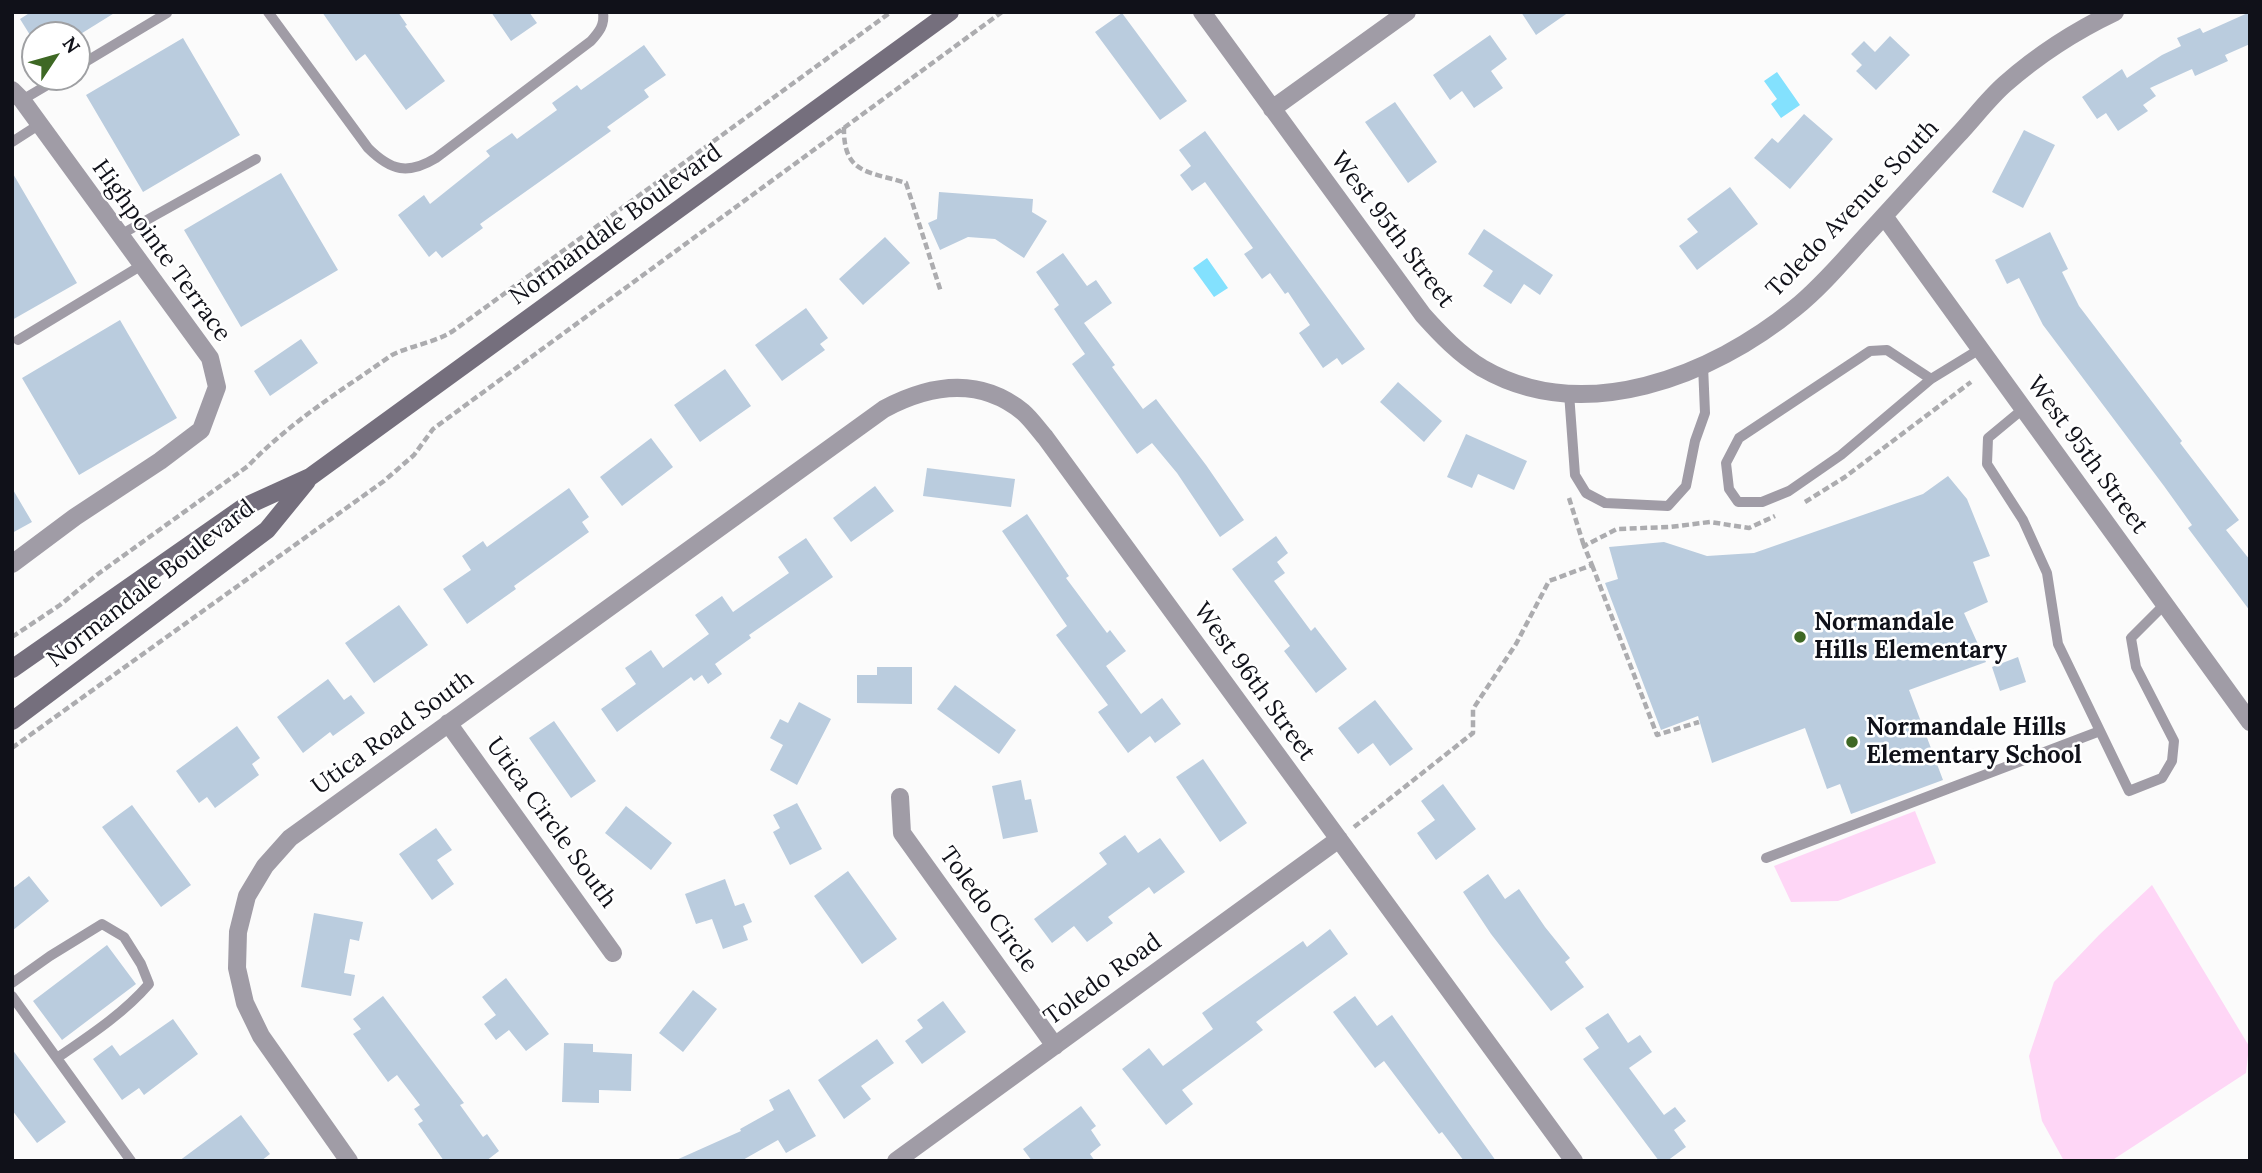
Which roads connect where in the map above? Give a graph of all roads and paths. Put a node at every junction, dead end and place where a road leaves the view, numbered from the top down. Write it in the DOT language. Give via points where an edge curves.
graph roads {
  1 [pos="268,12"];
  2 [pos="603,12"];
  3 [pos="891,12"];
  4 [pos="950,12"];
  5 [pos="1002,12"];
  6 [pos="1202,12"];
  7 [pos="1407,12"];
  8 [pos="2115,12"];
  9 [pos="167,13"];
  10 [pos="91,59"];
  11 [pos="17,95"];
  12 [pos="1272,109"];
  13 [pos="40,124"];
  14 [pos="844,127"];
  15 [pos="12,142"];
  16 [pos="256,159"];
  17 [pos="1884,216"];
  18 [pos="120,235"];
  19 [pos="142,265"];
  20 [pos="941,292"];
  21 [pos="18,340"];
  22 [pos="1980,349"];
  23 [pos="1703,365"];
  24 [pos="1931,379"];
  25 [pos="1569,393"];
  26 [pos="1600,394"];
  27 [pos="2024,409"];
  28 [pos="825,451"];
  29 [pos="310,478"];
  30 [pos="12,564"];
  31 [pos="1592,565"];
  32 [pos="1575,571"];
  33 [pos="2165,604"];
  34 [pos="12,637"];
  35 [pos="12,670"];
  36 [pos="12,721"];
  37 [pos="1699,722"];
  38 [pos="2250,722"];
  39 [pos="448,723"];
  40 [pos="2101,731"];
  41 [pos="12,748"];
  42 [pos="900,797"];
  43 [pos="1339,839"];
  44 [pos="1766,858"];
  45 [pos="613,953"];
  46 [pos="12,983"];
  47 [pos="12,996"];
  48 [pos="1055,1046"];
  49 [pos="57,1058"];
  50 [pos="131,1161"];
  51 [pos="349,1161"];
  52 [pos="896,1161"];
  53 [pos="1574,1161"];
  1 -- 2 [label="lane" via="368,148 381,161 401,169 419,168 436,158 591,41 600,32"];
  3 -- 34 [label="path" via="453,331 392,355 304,416 248,466"];
  4 -- 29 [label="main road, Normandale Boulevard"];
  5 -- 14 [label="path"];
  6 -- 12 [label="street, West 95th Street"];
  7 -- 12 [label="street"];
  8 -- 17 [label="street, Toledo Avenue South" via="2085,26 2004,85"];
  9 -- 10 [label="lane"];
  11 -- 13 [label="street, Highpointe Terrace"];
  12 -- 25 [label="street, West 95th Street" via="1450,345 1482,368 1520,385"];
  13 -- 15 [label="lane"];
  13 -- 18 [label="street, Highpointe Terrace"];
  14 -- 20 [label="path" via="849,159 871,175 906,183"];
  14 -- 41 [label="path" via="433,429 414,455 384,481"];
  16 -- 18 [label="lane"];
  17 -- 22 [label="street, West 95th Street"];
  17 -- 23 [label="street, Toledo Avenue South" via="1797,307 1752,339"];
  18 -- 19 [label="street, Highpointe Terrace"];
  19 -- 21 [label="lane"];
  19 -- 30 [label="street, Highpointe Terrace" via="210,358 217,387 201,430"];
  22 -- 24 [label="lane"];
  22 -- 27 [label="street, West 95th Street"];
  23 -- 25 [label="lane" via="1705,413 1686,486 1668,506 1605,503 1586,493 1576,475"];
  23 -- 26 [label="street, Toledo Avenue South" via="1653,384"];
  24 -- 24 [label="lane" via="1887,350 1870,351 1739,438 1726,463 1729,489 1738,502 1762,502 1789,491 1841,455"];
  25 -- 26 [label="street, West 95th Street"];
  27 -- 33 [label="street, West 95th Street"];
  27 -- 40 [label="lane" via="1988,438 1987,464 2023,520 2047,573 2058,644"];
  28 -- 39 [label="street, Utica Road South"];
  28 -- 43 [label="street, West 96th Street" via="884,409 936,388 966,388 997,396 1024,413"];
  29 -- 35 [label="main road, Normandale Boulevard" via="244,507"];
  29 -- 36 [label="main road, Normandale Boulevard" via="267,530"];
  31 -- 37 [label="path" via="1657,736"];
  32 -- 43 [label="path" via="1549,581 1516,644 1473,709 1473,733"];
  33 -- 38 [label="street, West 95th Street"];
  33 -- 40 [label="lane" via="2131,638 2136,667 2174,741 2172,761 2162,778 2129,791"];
  39 -- 45 [label="street, Utica Circle South"];
  39 -- 51 [label="street, Utica Road South" via="290,838 247,896 238,932 237,968 245,1003 261,1036"];
  40 -- 44 [label="lane"];
  42 -- 48 [label="street, Toledo Circle" via="902,833"];
  43 -- 48 [label="street, Toledo Road"];
  43 -- 53 [label="street, West 96th Street"];
  46 -- 49 [label="lane" via="102,924 124,937 141,964 149,984 139,996"];
  47 -- 49 [label="lane"];
  48 -- 52 [label="street, Toledo Road"];
  49 -- 50 [label="lane"];
}
